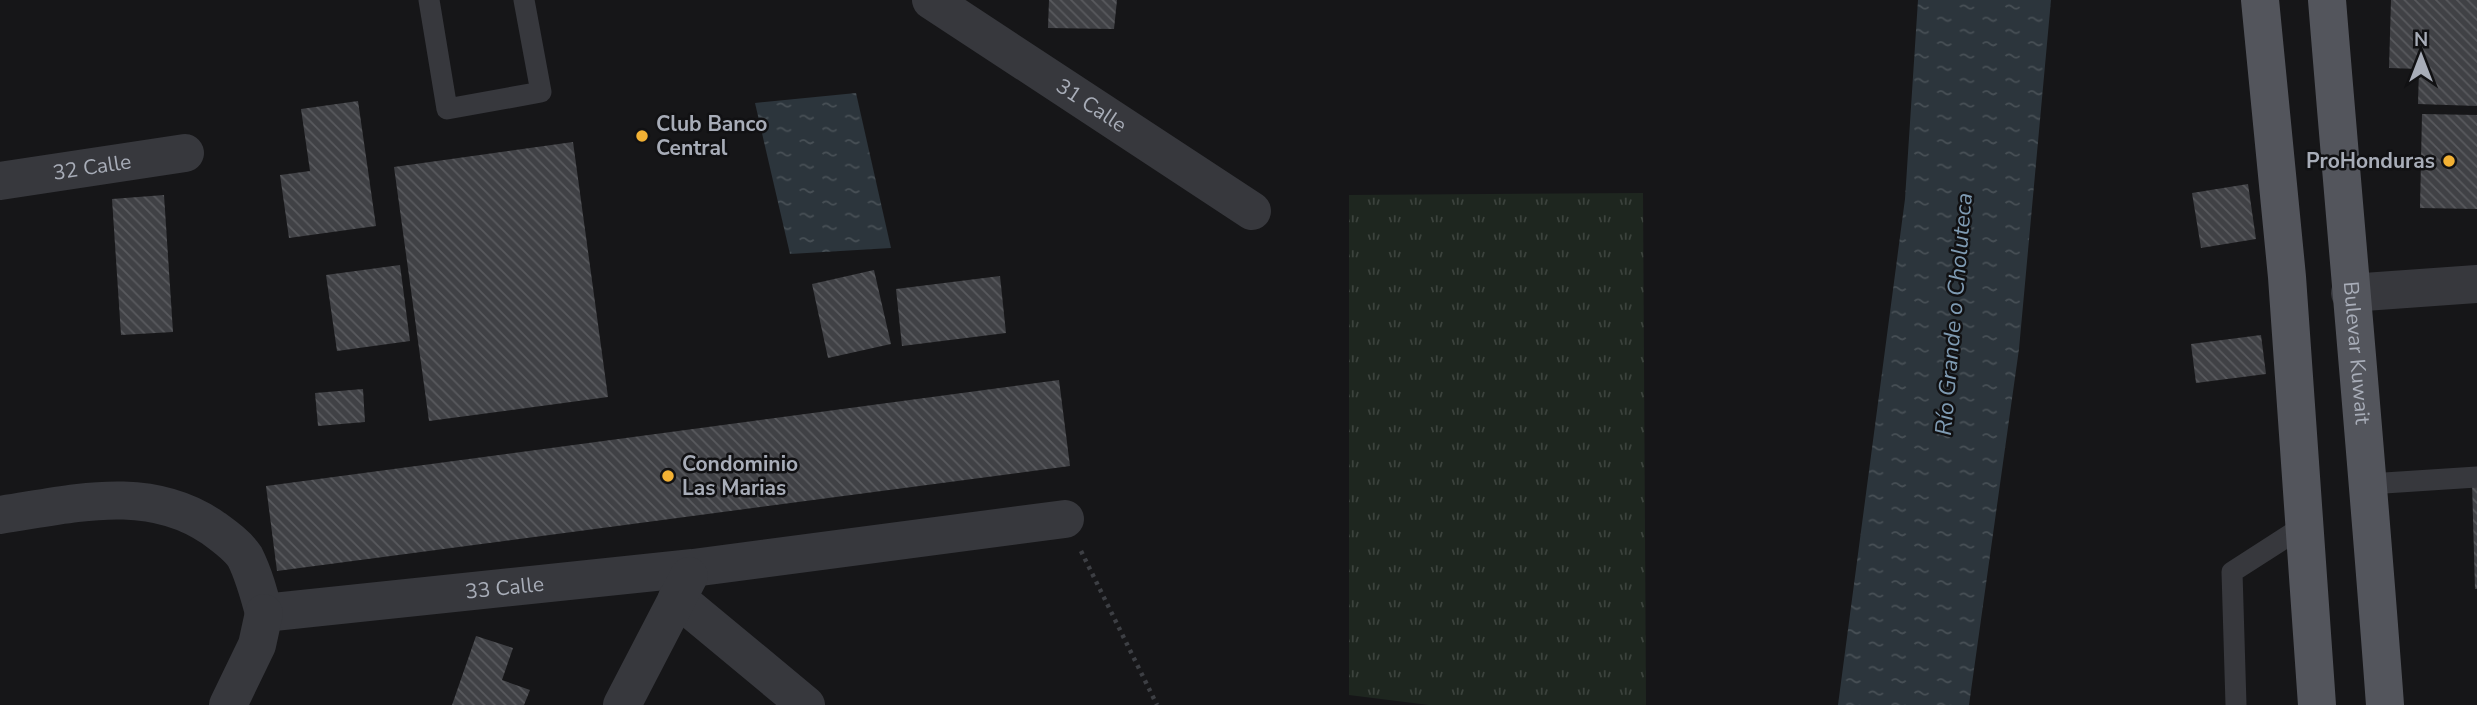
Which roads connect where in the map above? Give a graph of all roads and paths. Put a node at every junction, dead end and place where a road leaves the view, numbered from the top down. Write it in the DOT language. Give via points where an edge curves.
graph roads {
  1 [pos="429,0"];
  2 [pos="524,0"];
  3 [pos="930,0"];
  4 [pos="2260,0"];
  5 [pos="2327,0"];
  6 [pos="185,153"];
  7 [pos="0,181"];
  8 [pos="1252,211"];
  9 [pos="2477,284"];
  10 [pos="2350,293"];
  11 [pos="2477,477"];
  12 [pos="2369,484"];
  13 [pos="0,515"];
  14 [pos="1065,519"];
  15 [pos="2305,525"];
  16 [pos="685,583"];
  17 [pos="264,613"];
  18 [pos="228,705"];
  19 [pos="622,705"];
  20 [pos="806,705"];
  21 [pos="1157,705"];
  22 [pos="2236,705"];
  23 [pos="2317,705"];
  24 [pos="2385,705"];
  1 -- 2 [label="lane" via="447,109 541,92"];
  3 -- 8 [label="street, 31 Calle"];
  4 -- 15 [label="main road"];
  5 -- 10 [label="main road, Bulevar Kuwait"];
  6 -- 7 [label="street, 32 Calle"];
  9 -- 10 [label="street"];
  10 -- 12 [label="main road, Bulevar Kuwait"];
  11 -- 12 [label="lane"];
  12 -- 24 [label="main road, Bulevar Kuwait"];
  13 -- 17 [label="street" via="103,501 170,505 200,519 243,555"];
  14 -- 16 [label="street, 33 Calle"];
  14 -- 21 [label="path"];
  15 -- 22 [label="lane" via="2232,572"];
  15 -- 23 [label="main road"];
  16 -- 17 [label="street, 33 Calle"];
  16 -- 19 [label="street"];
  16 -- 20 [label="street"];
  17 -- 18 [label="street" via="257,645"];
}
